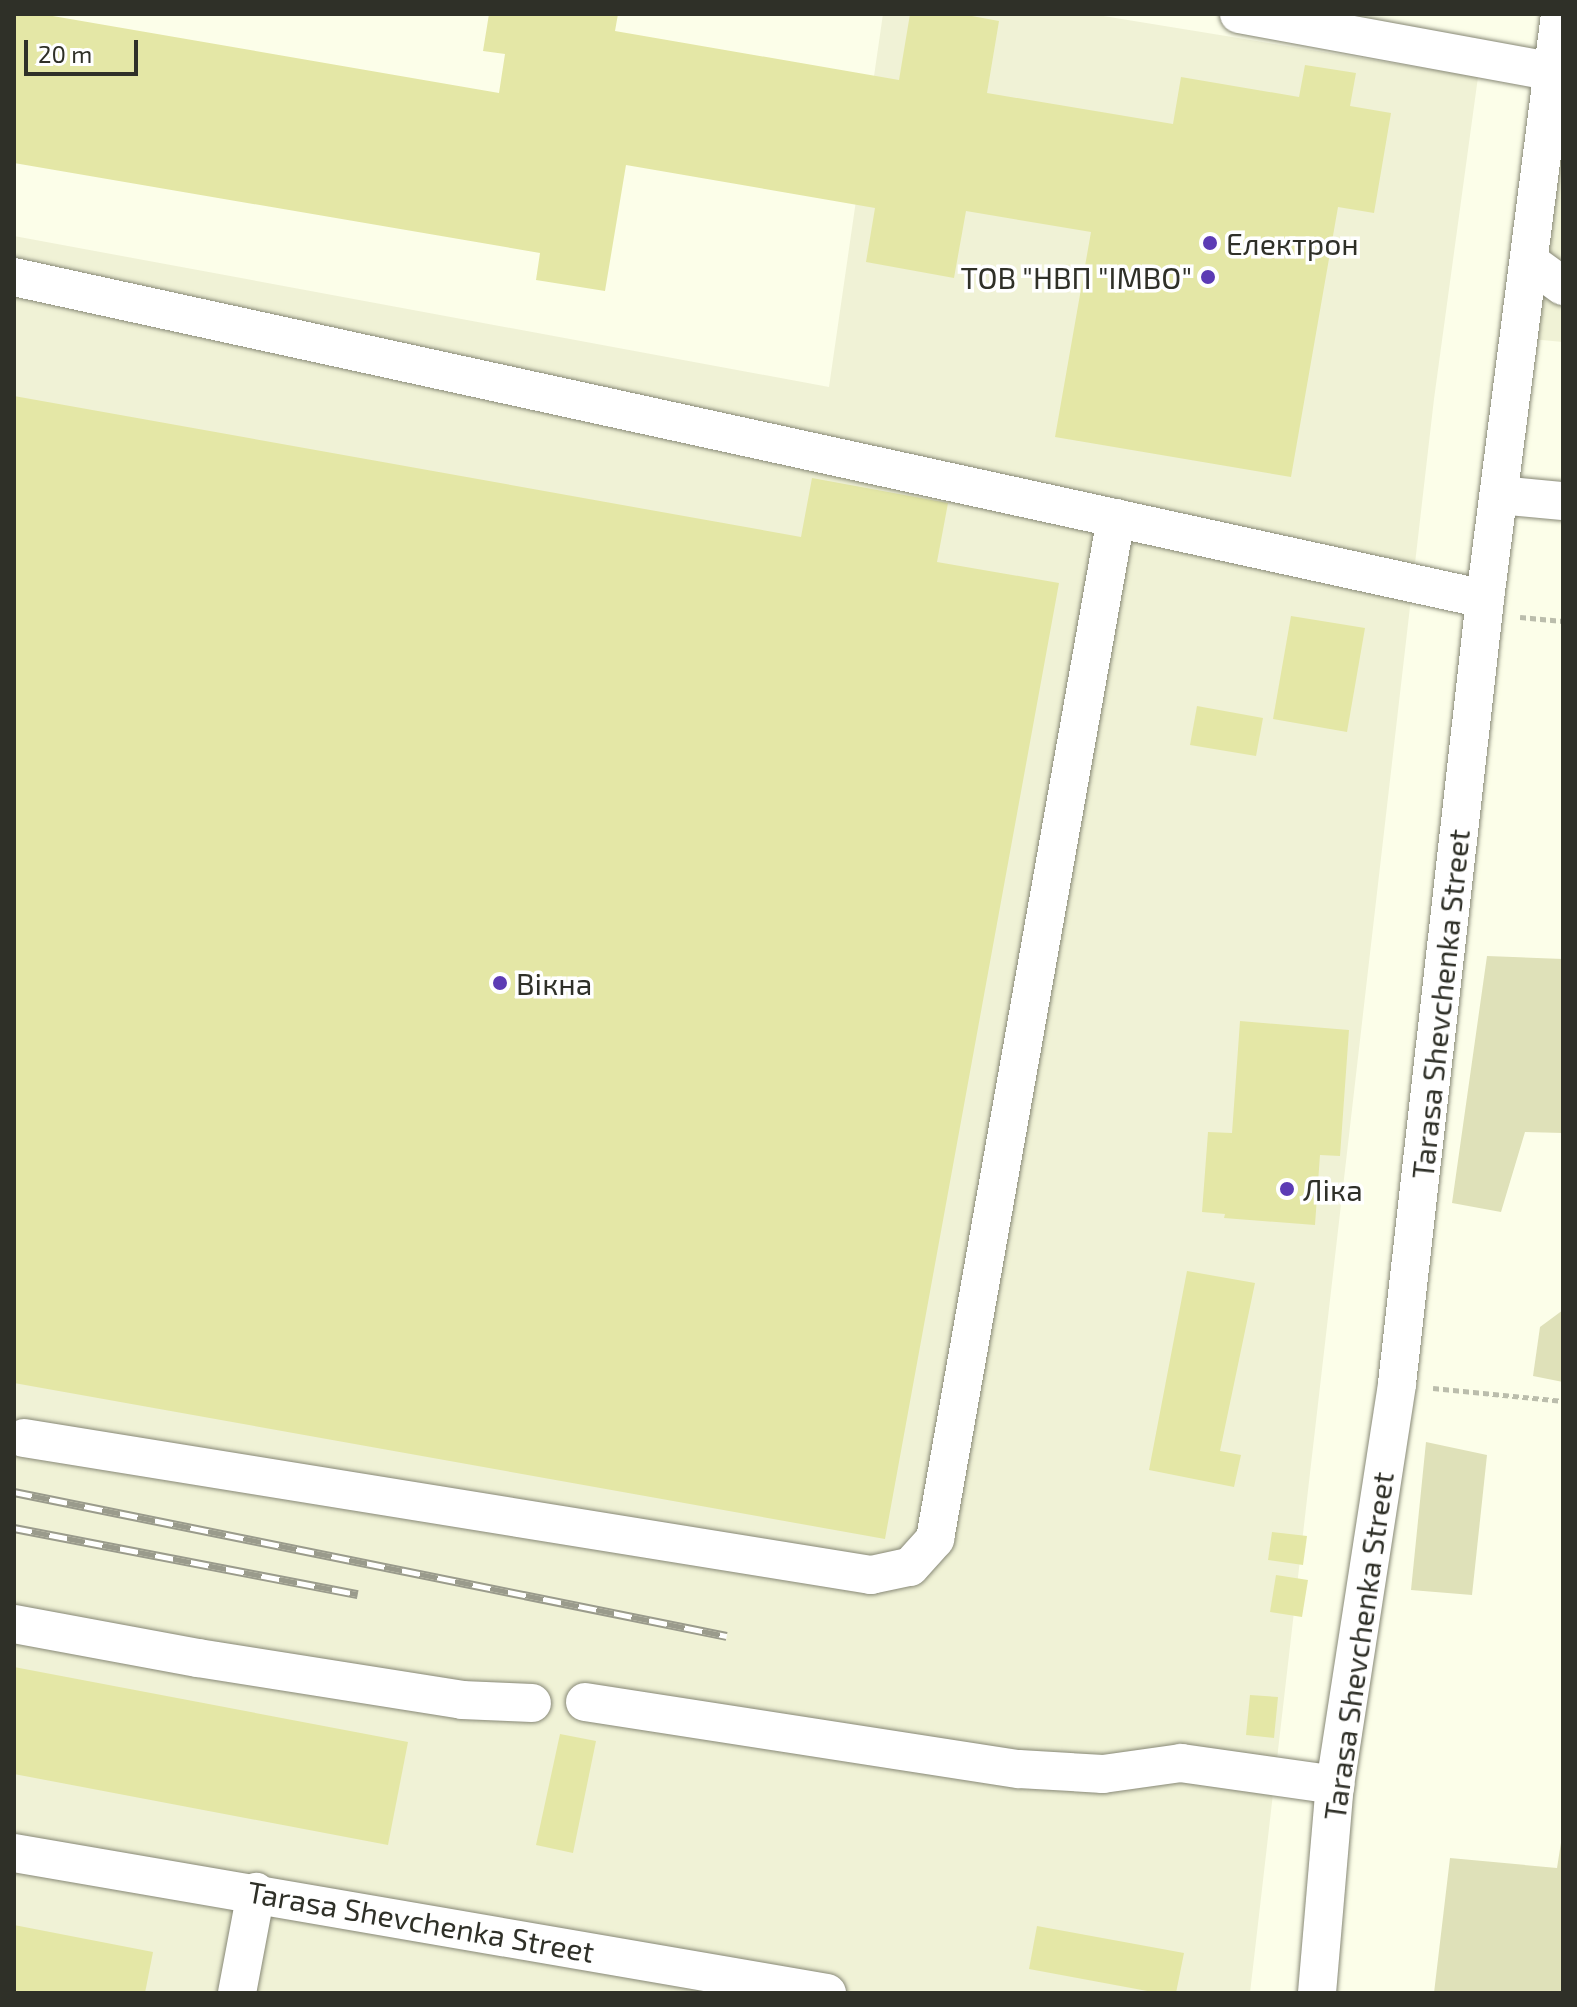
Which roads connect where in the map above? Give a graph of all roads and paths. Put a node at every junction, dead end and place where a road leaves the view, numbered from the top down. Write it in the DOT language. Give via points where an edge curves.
graph roads {
  1 [pos="1239,14"];
  2 [pos="1560,14"];
  3 [pos="1554,72"];
  4 [pos="1528,276"];
  5 [pos="14,277"];
  6 [pos="1563,286"];
  7 [pos="1563,297"];
  8 [pos="1499,495"];
  9 [pos="1563,501"];
  10 [pos="1116,518"];
  11 [pos="1498,608"];
  12 [pos="1563,621"];
  13 [pos="1397,1384"];
  14 [pos="1563,1401"];
  15 [pos="24,1438"];
  16 [pos="14,1624"];
  17 [pos="585,1702"];
  18 [pos="532,1703"];
  19 [pos="1335,1785"];
  20 [pos="14,1853"];
  21 [pos="256,1892"];
  22 [pos="237,1993"];
  23 [pos="827,1993"];
  24 [pos="1317,1993"];
  1 -- 3 [label="street"];
  2 -- 3 [label="street, Tarasa Shevchenka Street"];
  3 -- 4 [label="street, Tarasa Shevchenka Street"];
  4 -- 6 [label="street"];
  4 -- 7 [label="street"];
  4 -- 8 [label="street, Tarasa Shevchenka Street"];
  5 -- 10 [label="street"];
  8 -- 9 [label="street"];
  8 -- 11 [label="street, Tarasa Shevchenka Street"];
  10 -- 11 [label="street"];
  10 -- 15 [label="street" via="935,1539 910,1567 871,1575"];
  11 -- 12 [label="path"];
  11 -- 13 [label="street, Tarasa Shevchenka Street"];
  13 -- 14 [label="path"];
  13 -- 19 [label="street, Tarasa Shevchenka Street"];
  16 -- 18 [label="street" via="462,1700"];
  17 -- 19 [label="street" via="1019,1769 1103,1774 1181,1763"];
  19 -- 24 [label="street, Tarasa Shevchenka Street"];
  20 -- 21 [label="street, Tarasa Shevchenka Street"];
  21 -- 22 [label="street"];
  21 -- 23 [label="street, Tarasa Shevchenka Street"];
}
